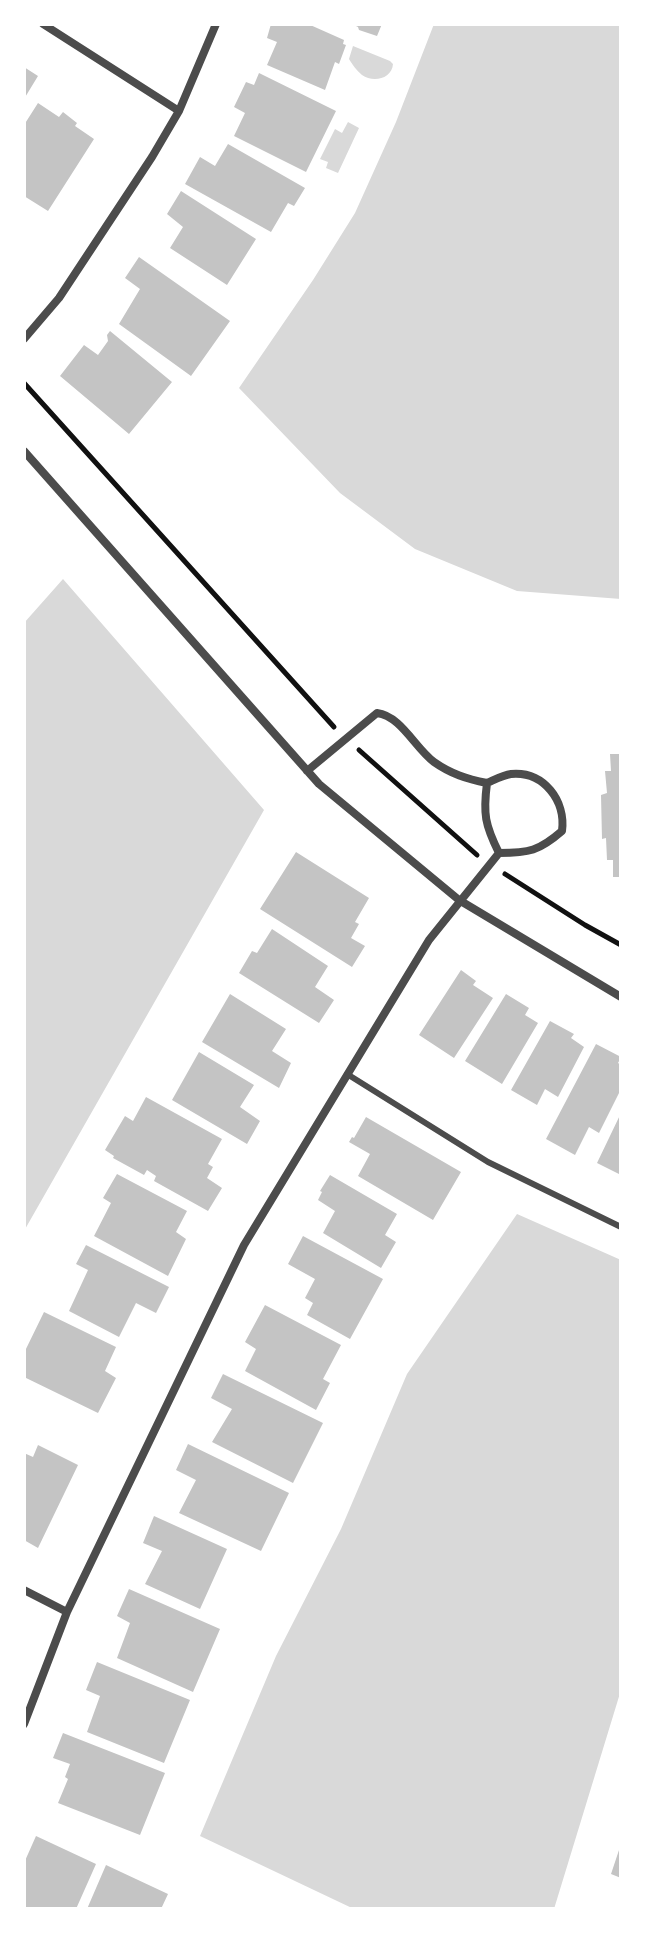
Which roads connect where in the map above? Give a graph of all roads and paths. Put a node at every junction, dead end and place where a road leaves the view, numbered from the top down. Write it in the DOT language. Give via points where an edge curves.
graph roads {
  1 [pos="43,24"];
  2 [pos="216,24"];
  3 [pos="179,111"];
  4 [pos="24,339"];
  5 [pos="24,383"];
  6 [pos="24,451"];
  7 [pos="345,738"];
  8 [pos="307,771"];
  9 [pos="487,783"];
  10 [pos="499,853"];
  11 [pos="490,864"];
  12 [pos="459,900"];
  13 [pos="621,945"];
  14 [pos="621,997"];
  15 [pos="347,1074"];
  16 [pos="621,1227"];
  17 [pos="24,1590"];
  18 [pos="67,1612"];
  19 [pos="24,1724"];
  1 -- 3 [label="street"];
  2 -- 3 [label="street"];
  3 -- 4 [label="street" via="59,298"];
  5 -- 7 [label="path"];
  6 -- 8 [label="street"];
  7 -- 8 [label="street"];
  7 -- 9 [label="street" via="377,713 389,714 432,761 459,778"];
  7 -- 11 [label="path"];
  8 -- 12 [label="street"];
  9 -- 10 [label="street" via="485,826"];
  9 -- 10 [label="street" via="510,774 535,778 554,793 564,815 562,831 550,841 527,853"];
  10 -- 11 [label="street"];
  11 -- 12 [label="street"];
  11 -- 13 [label="path"];
  12 -- 14 [label="street"];
  12 -- 15 [label="street"];
  15 -- 16 [label="lane" via="488,1162"];
  15 -- 18 [label="street" via="244,1245"];
  17 -- 18 [label="street"];
  18 -- 19 [label="street"];
}
